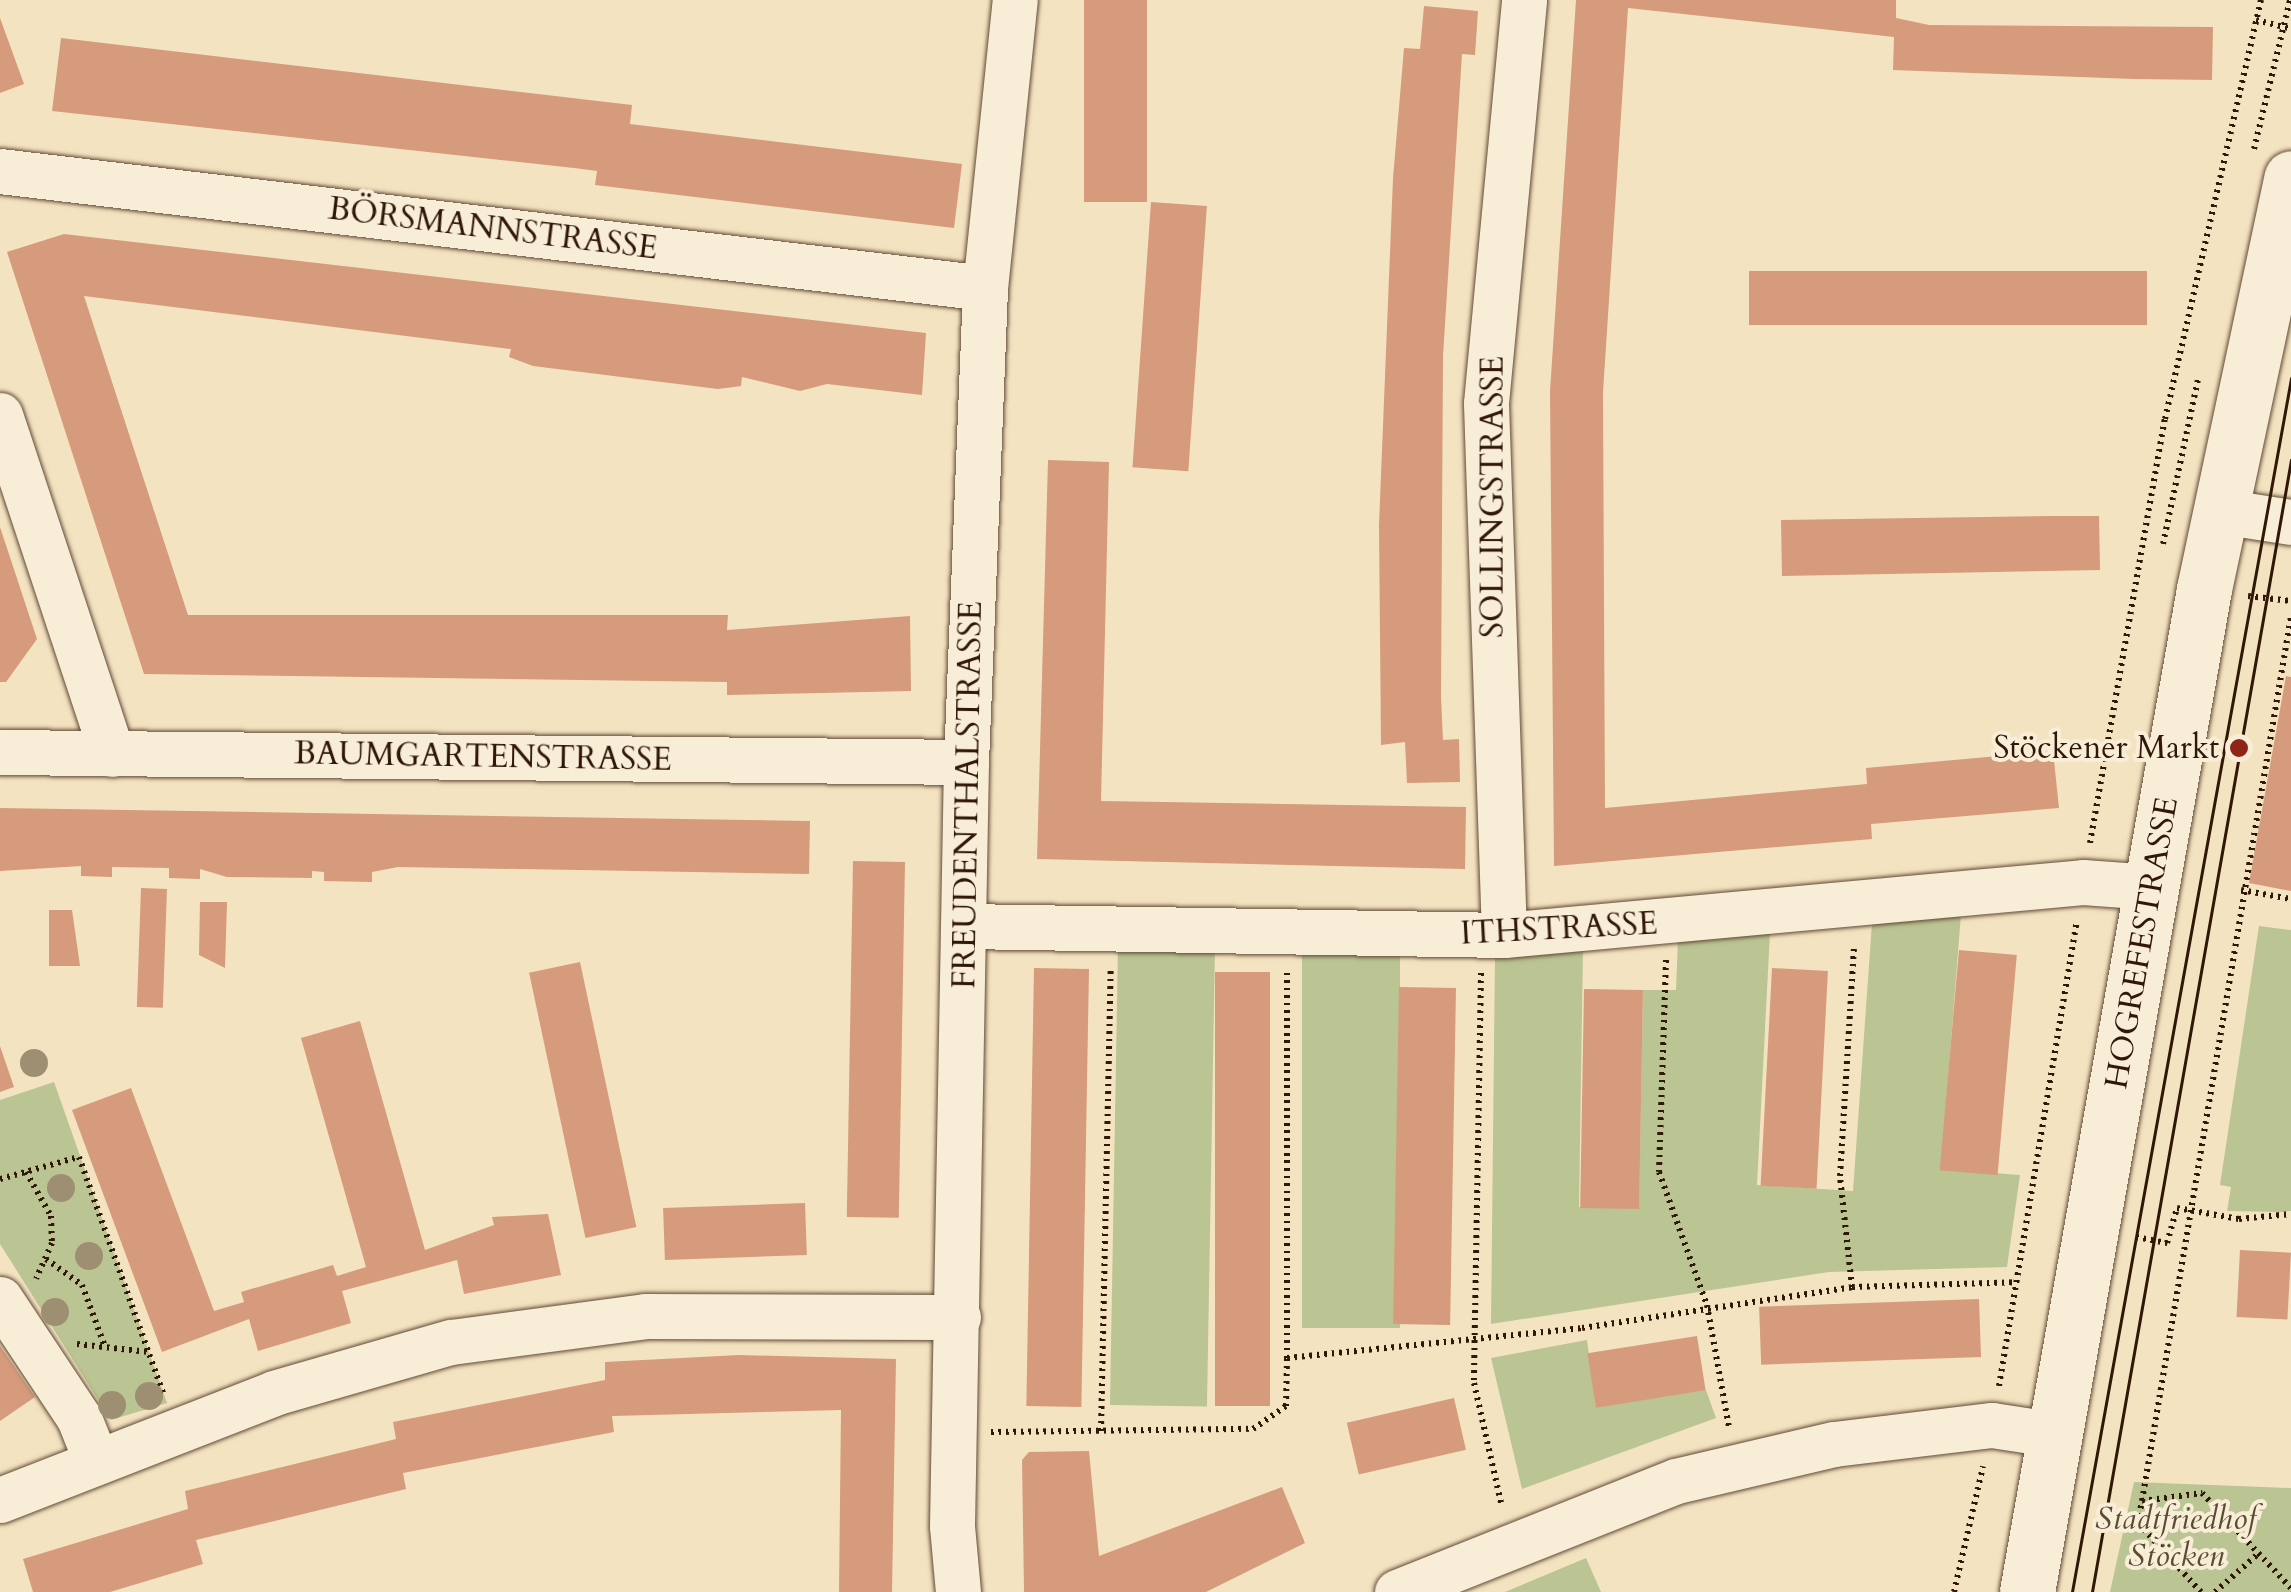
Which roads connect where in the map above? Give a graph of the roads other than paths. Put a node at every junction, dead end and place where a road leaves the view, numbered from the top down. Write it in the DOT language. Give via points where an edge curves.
graph roads {
  1 [pos="1015,0"];
  2 [pos="1524,0"];
  3 [pos="0,171"];
  4 [pos="2291,178"];
  5 [pos="985,288"];
  6 [pos="0,415"];
  7 [pos="2220,511"];
  8 [pos="2291,522"];
  9 [pos="0,752"];
  10 [pos="112,754"];
  11 [pos="966,762"];
  12 [pos="2152,887"];
  13 [pos="964,926"];
  14 [pos="1492,935"];
  15 [pos="10,1314"];
  16 [pos="958,1317"];
  17 [pos="2057,1435"];
  18 [pos="96,1461"];
  19 [pos="0,1500"];
  20 [pos="958,1592"];
  21 [pos="1398,1592"];
  22 [pos="2027,1592"];
  1 -- 5 [label="street, FREUDENTHALSTRASSE"];
  2 -- 14 [label="street, SOLLINGSTRASSE" via="1486,403"];
  3 -- 5 [label="street, BÖRSMANNSTRASSE"];
  4 -- 7 [label="street, HOGREFESTRASSE"];
  5 -- 11 [label="street, FREUDENTHALSTRASSE"];
  6 -- 10 [label="street"];
  7 -- 8 [label="street"];
  7 -- 12 [label="street, HOGREFESTRASSE"];
  9 -- 10 [label="street, BAUMGARTENSTRASSE"];
  10 -- 11 [label="street, BAUMGARTENSTRASSE"];
  11 -- 13 [label="street, FREUDENTHALSTRASSE"];
  12 -- 14 [label="street, ITHSTRASSE" via="2083,882"];
  12 -- 17 [label="street, HOGREFESTRASSE"];
  13 -- 14 [label="street, ITHSTRASSE"];
  13 -- 16 [label="street, FREUDENTHALSTRASSE"];
  15 -- 18 [label="street"];
  16 -- 18 [label="street" via="645,1316 450,1342"];
  16 -- 20 [label="street, FREUDENTHALSTRASSE"];
  17 -- 21 [label="street" via="1992,1425 1834,1444 1736,1468 1517,1540"];
  17 -- 22 [label="street, HOGREFESTRASSE"];
  18 -- 19 [label="street"];
}
